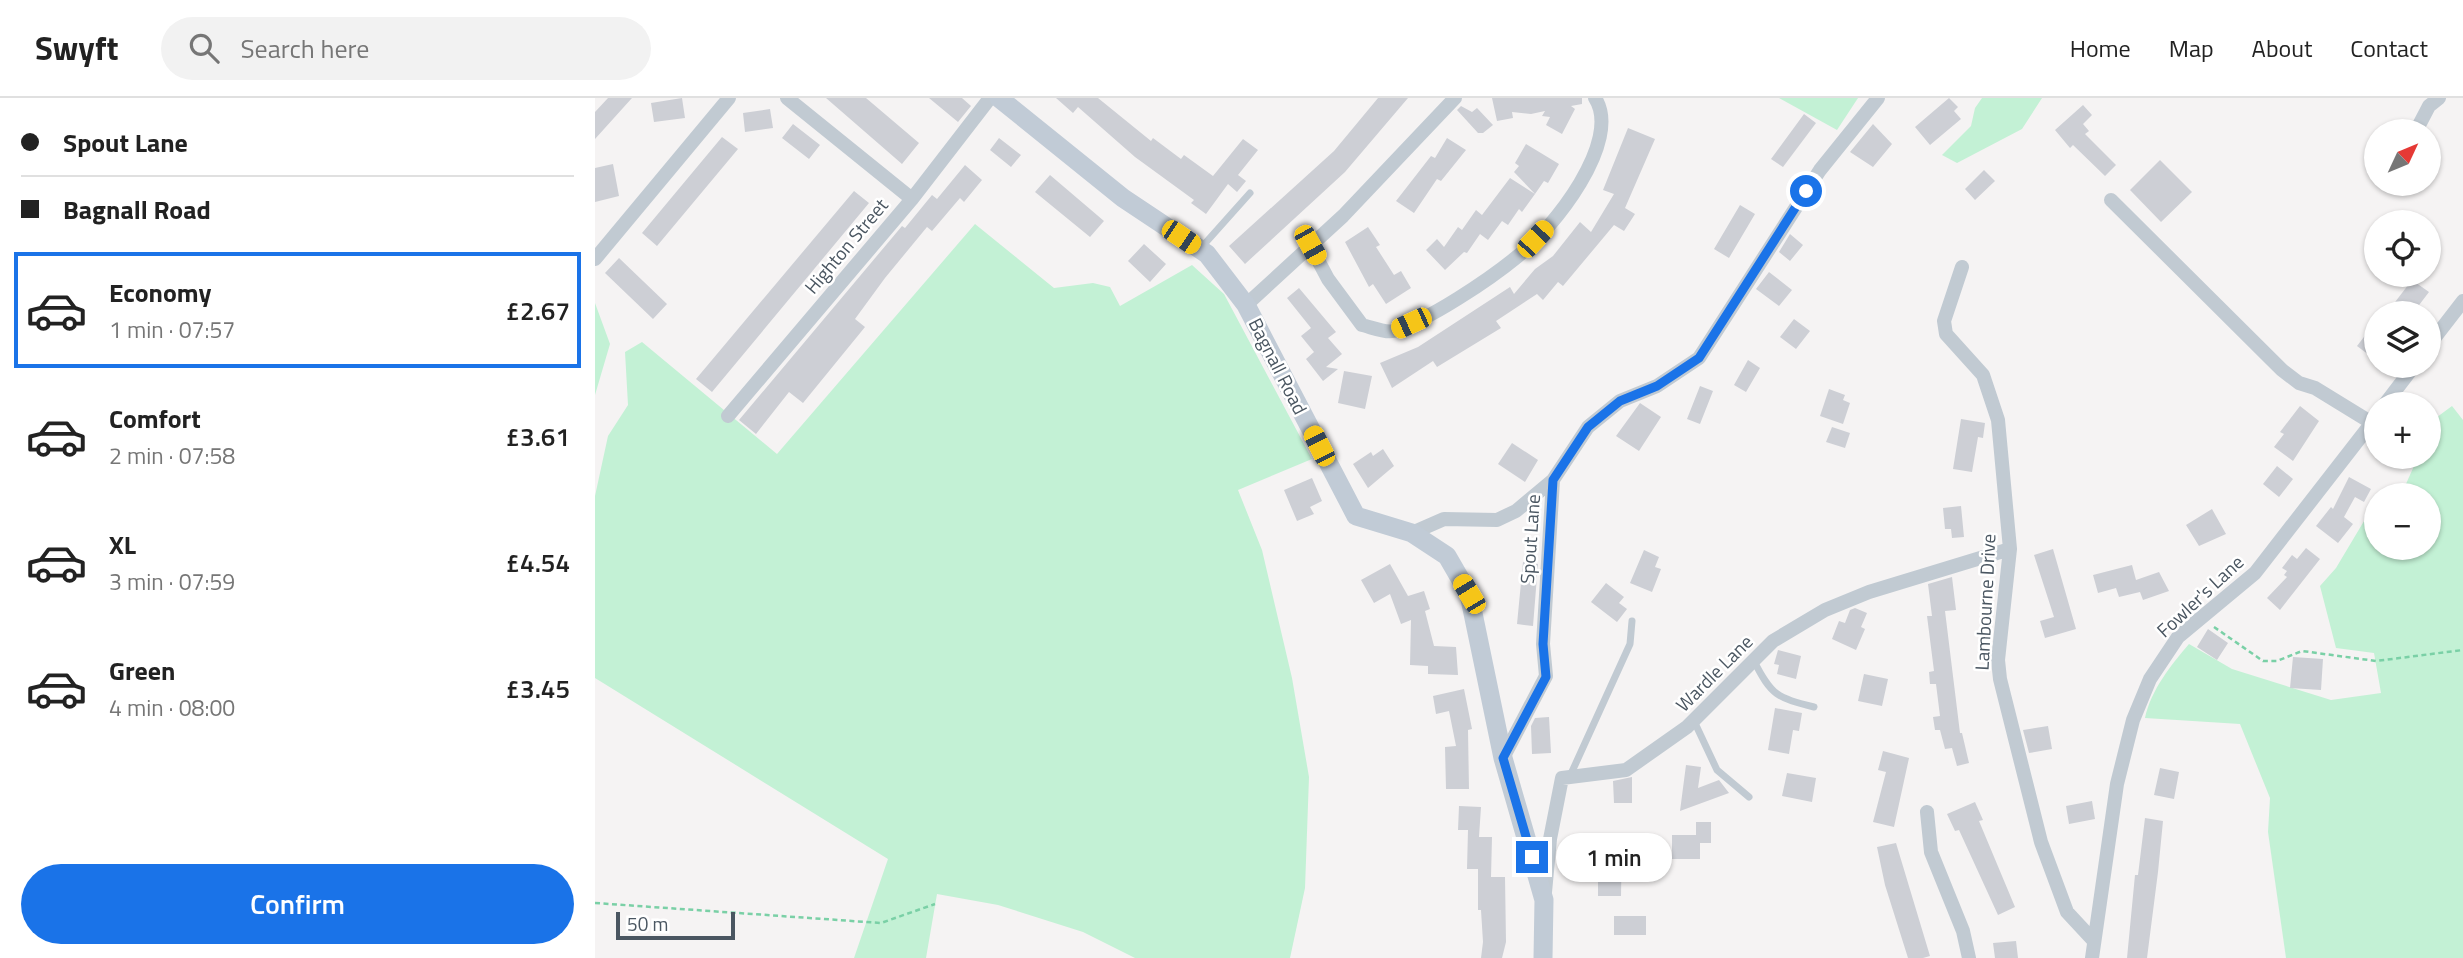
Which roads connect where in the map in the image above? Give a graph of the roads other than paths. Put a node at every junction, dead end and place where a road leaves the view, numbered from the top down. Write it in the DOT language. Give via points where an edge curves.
graph roads {
  1 [pos="729,98"];
  2 [pos="787,98"];
  3 [pos="990,98"];
  4 [pos="999,98"];
  5 [pos="1455,98"];
  6 [pos="1595,98"];
  7 [pos="1878,98"];
  8 [pos="2439,98"];
  9 [pos="2422,119"];
  10 [pos="1250,193"];
  11 [pos="912,198"];
  12 [pos="2111,200"];
  13 [pos="1310,245"];
  14 [pos="1200,250"];
  15 [pos="595,259"];
  16 [pos="1962,267"];
  17 [pos="2463,301"];
  18 [pos="1246,305"];
  19 [pos="2441,329"];
  20 [pos="2405,378"];
  21 [pos="2394,392"];
  22 [pos="2364,415"];
  23 [pos="728,416"];
  24 [pos="2364,433"];
  25 [pos="1553,480"];
  26 [pos="1412,533"];
  27 [pos="2010,549"];
  28 [pos="1632,621"];
  29 [pos="1753,660"];
  30 [pos="1814,707"];
  31 [pos="1694,720"];
  32 [pos="1503,758"];
  33 [pos="1570,777"];
  34 [pos="1749,797"];
  35 [pos="1927,812"];
  36 [pos="1544,900"];
  37 [pos="2093,940"];
  38 [pos="1543,958"];
  39 [pos="1969,958"];
  40 [pos="2092,958"];
  1 -- 15 [label="street"];
  2 -- 11 [label="street"];
  3 -- 11 [label="street, Highton Street"];
  4 -- 14 [label="street, Bagnall Road" via="1123,198"];
  5 -- 13 [label="street"];
  6 -- 13 [label="street" via="1603,110 1603,132 1566,205 1519,256 1431,314 1391,332 1362,325"];
  7 -- 25 [label="street, Spout Lane" via="1820,170 1699,358 1657,386 1620,401 1588,427"];
  8 -- 9 [label="street"];
  10 -- 14 [label="lane"];
  11 -- 23 [label="street, Highton Street"];
  12 -- 22 [label="street" via="2282,370"];
  13 -- 18 [label="street"];
  14 -- 18 [label="street, Bagnall Road"];
  16 -- 27 [label="street, Lambourne Drive" via="1944,321 1946,334 1983,375 1998,420"];
  17 -- 19 [label="street"];
  18 -- 26 [label="street, Bagnall Road" via="1356,516"];
  20 -- 21 [label="street"];
  24 -- 37 [label="street, Fowler's Lane" via="2255,573 2168,651 2150,679 2133,720 2117,784"];
  25 -- 26 [label="street, Spout Lane" via="1516,511 1497,520 1444,519"];
  25 -- 32 [label="street, Spout Lane" via="1543,644 1546,677"];
  26 -- 32 [label="street, Bagnall Road" via="1447,556 1469,594"];
  27 -- 29 [label="street, Wardle Lane" via="1825,610 1773,641"];
  27 -- 37 [label="street, Lambourne Drive" via="2000,679 2041,842 2067,912"];
  28 -- 33 [label="lane" via="1630,644"];
  29 -- 30 [label="lane" via="1767,687 1781,699"];
  29 -- 31 [label="street, Wardle Lane"];
  31 -- 33 [label="street, Wardle Lane" via="1626,771"];
  31 -- 34 [label="lane" via="1717,770"];
  32 -- 36 [label="street, Bagnall Road"];
  33 -- 36 [label="street" via="1562,778"];
  35 -- 39 [label="street" via="1931,852"];
  36 -- 38 [label="street, Bagnall Road"];
  37 -- 40 [label="street, Fowler's Lane"];
}
